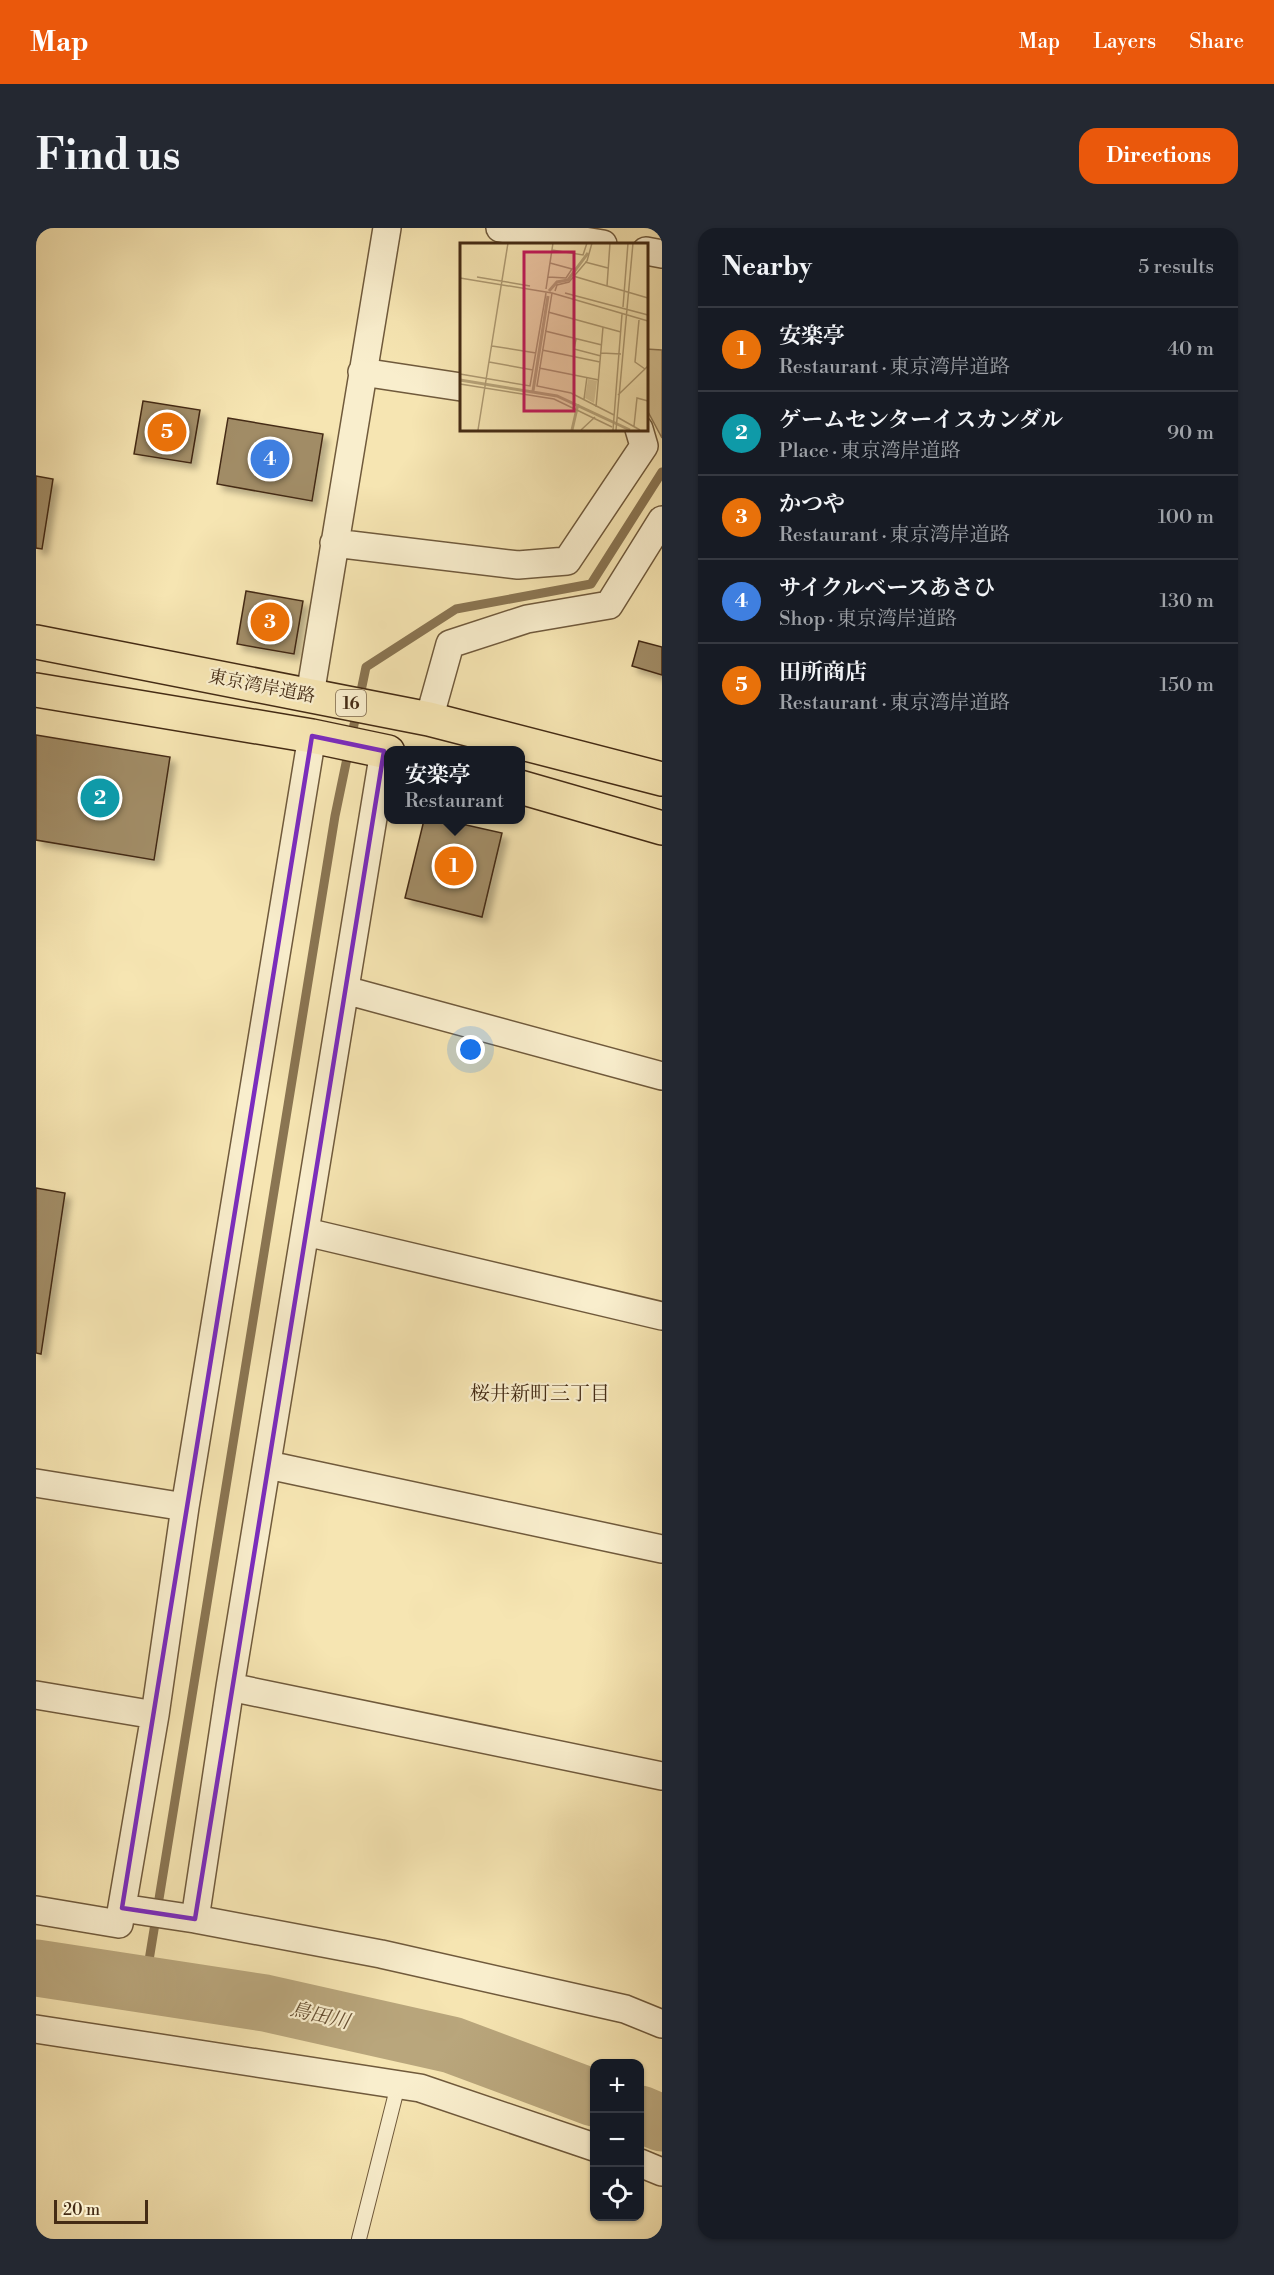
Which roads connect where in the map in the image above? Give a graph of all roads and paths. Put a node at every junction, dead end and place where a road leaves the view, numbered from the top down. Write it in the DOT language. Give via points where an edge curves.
graph roads {
  1 [pos="387,228"];
  2 [pos="500,228"];
  3 [pos="597,243"];
  4 [pos="647,251"];
  5 [pos="662,254"];
  6 [pos="362,372"];
  7 [pos="460,387"];
  8 [pos="639,430"];
  9 [pos="658,534"];
  10 [pos="334,543"];
  11 [pos="36,642"];
  12 [pos="36,690"];
  13 [pos="310,695"];
  14 [pos="429,719"];
  15 [pos="312,736"];
  16 [pos="384,752"];
  17 [pos="384,764"];
  18 [pos="662,779"];
  19 [pos="525,788"];
  20 [pos="662,828"];
  21 [pos="345,990"];
  22 [pos="662,1076"];
  23 [pos="306,1232"];
  24 [pos="662,1316"];
  25 [pos="268,1465"];
  26 [pos="36,1483"];
  27 [pos="185,1507"];
  28 [pos="662,1549"];
  29 [pos="230,1687"];
  30 [pos="36,1695"];
  31 [pos="155,1715"];
  32 [pos="662,1776"];
  33 [pos="122,1908"];
  34 [pos="36,1910"];
  35 [pos="195,1919"];
  36 [pos="662,2024"];
  37 [pos="36,2029"];
  38 [pos="398,2085"];
  39 [pos="590,2146"];
  40 [pos="644,2165"];
  41 [pos="662,2172"];
  42 [pos="359,2239"];
  1 -- 6 [label="street"];
  2 -- 3 [label="street"];
  4 -- 5 [label="street"];
  6 -- 7 [label="street"];
  6 -- 10 [label="street"];
  8 -- 10 [label="street" via="644,446 567,561 518,565"];
  9 -- 14 [label="street" via="609,605 527,619 450,644"];
  10 -- 13 [label="street"];
  11 -- 13 [label="highway, 東京湾岸道路 / 16"];
  12 -- 15 [label="highway, 16"];
  13 -- 14 [label="highway, 東京湾岸道路 / 16"];
  14 -- 18 [label="highway, 東京湾岸道路 / 16"];
  15 -- 16 [label="highway, 16"];
  15 -- 27 [label="street"];
  17 -- 21 [label="street"];
  19 -- 20 [label="highway"];
  21 -- 22 [label="street"];
  21 -- 23 [label="street"];
  23 -- 24 [label="street"];
  23 -- 25 [label="street"];
  25 -- 28 [label="street"];
  25 -- 29 [label="street"];
  26 -- 27 [label="street"];
  27 -- 31 [label="street"];
  29 -- 32 [label="street"];
  29 -- 35 [label="street"];
  30 -- 31 [label="street"];
  31 -- 33 [label="street"];
  33 -- 34 [label="street" via="118,1924"];
  33 -- 35 [label="street"];
  35 -- 36 [label="street" via="381,1954 625,2009"];
  37 -- 38 [label="street"];
  38 -- 39 [label="street" via="420,2088"];
  38 -- 42 [label="lane"];
  40 -- 41 [label="street"];
}
